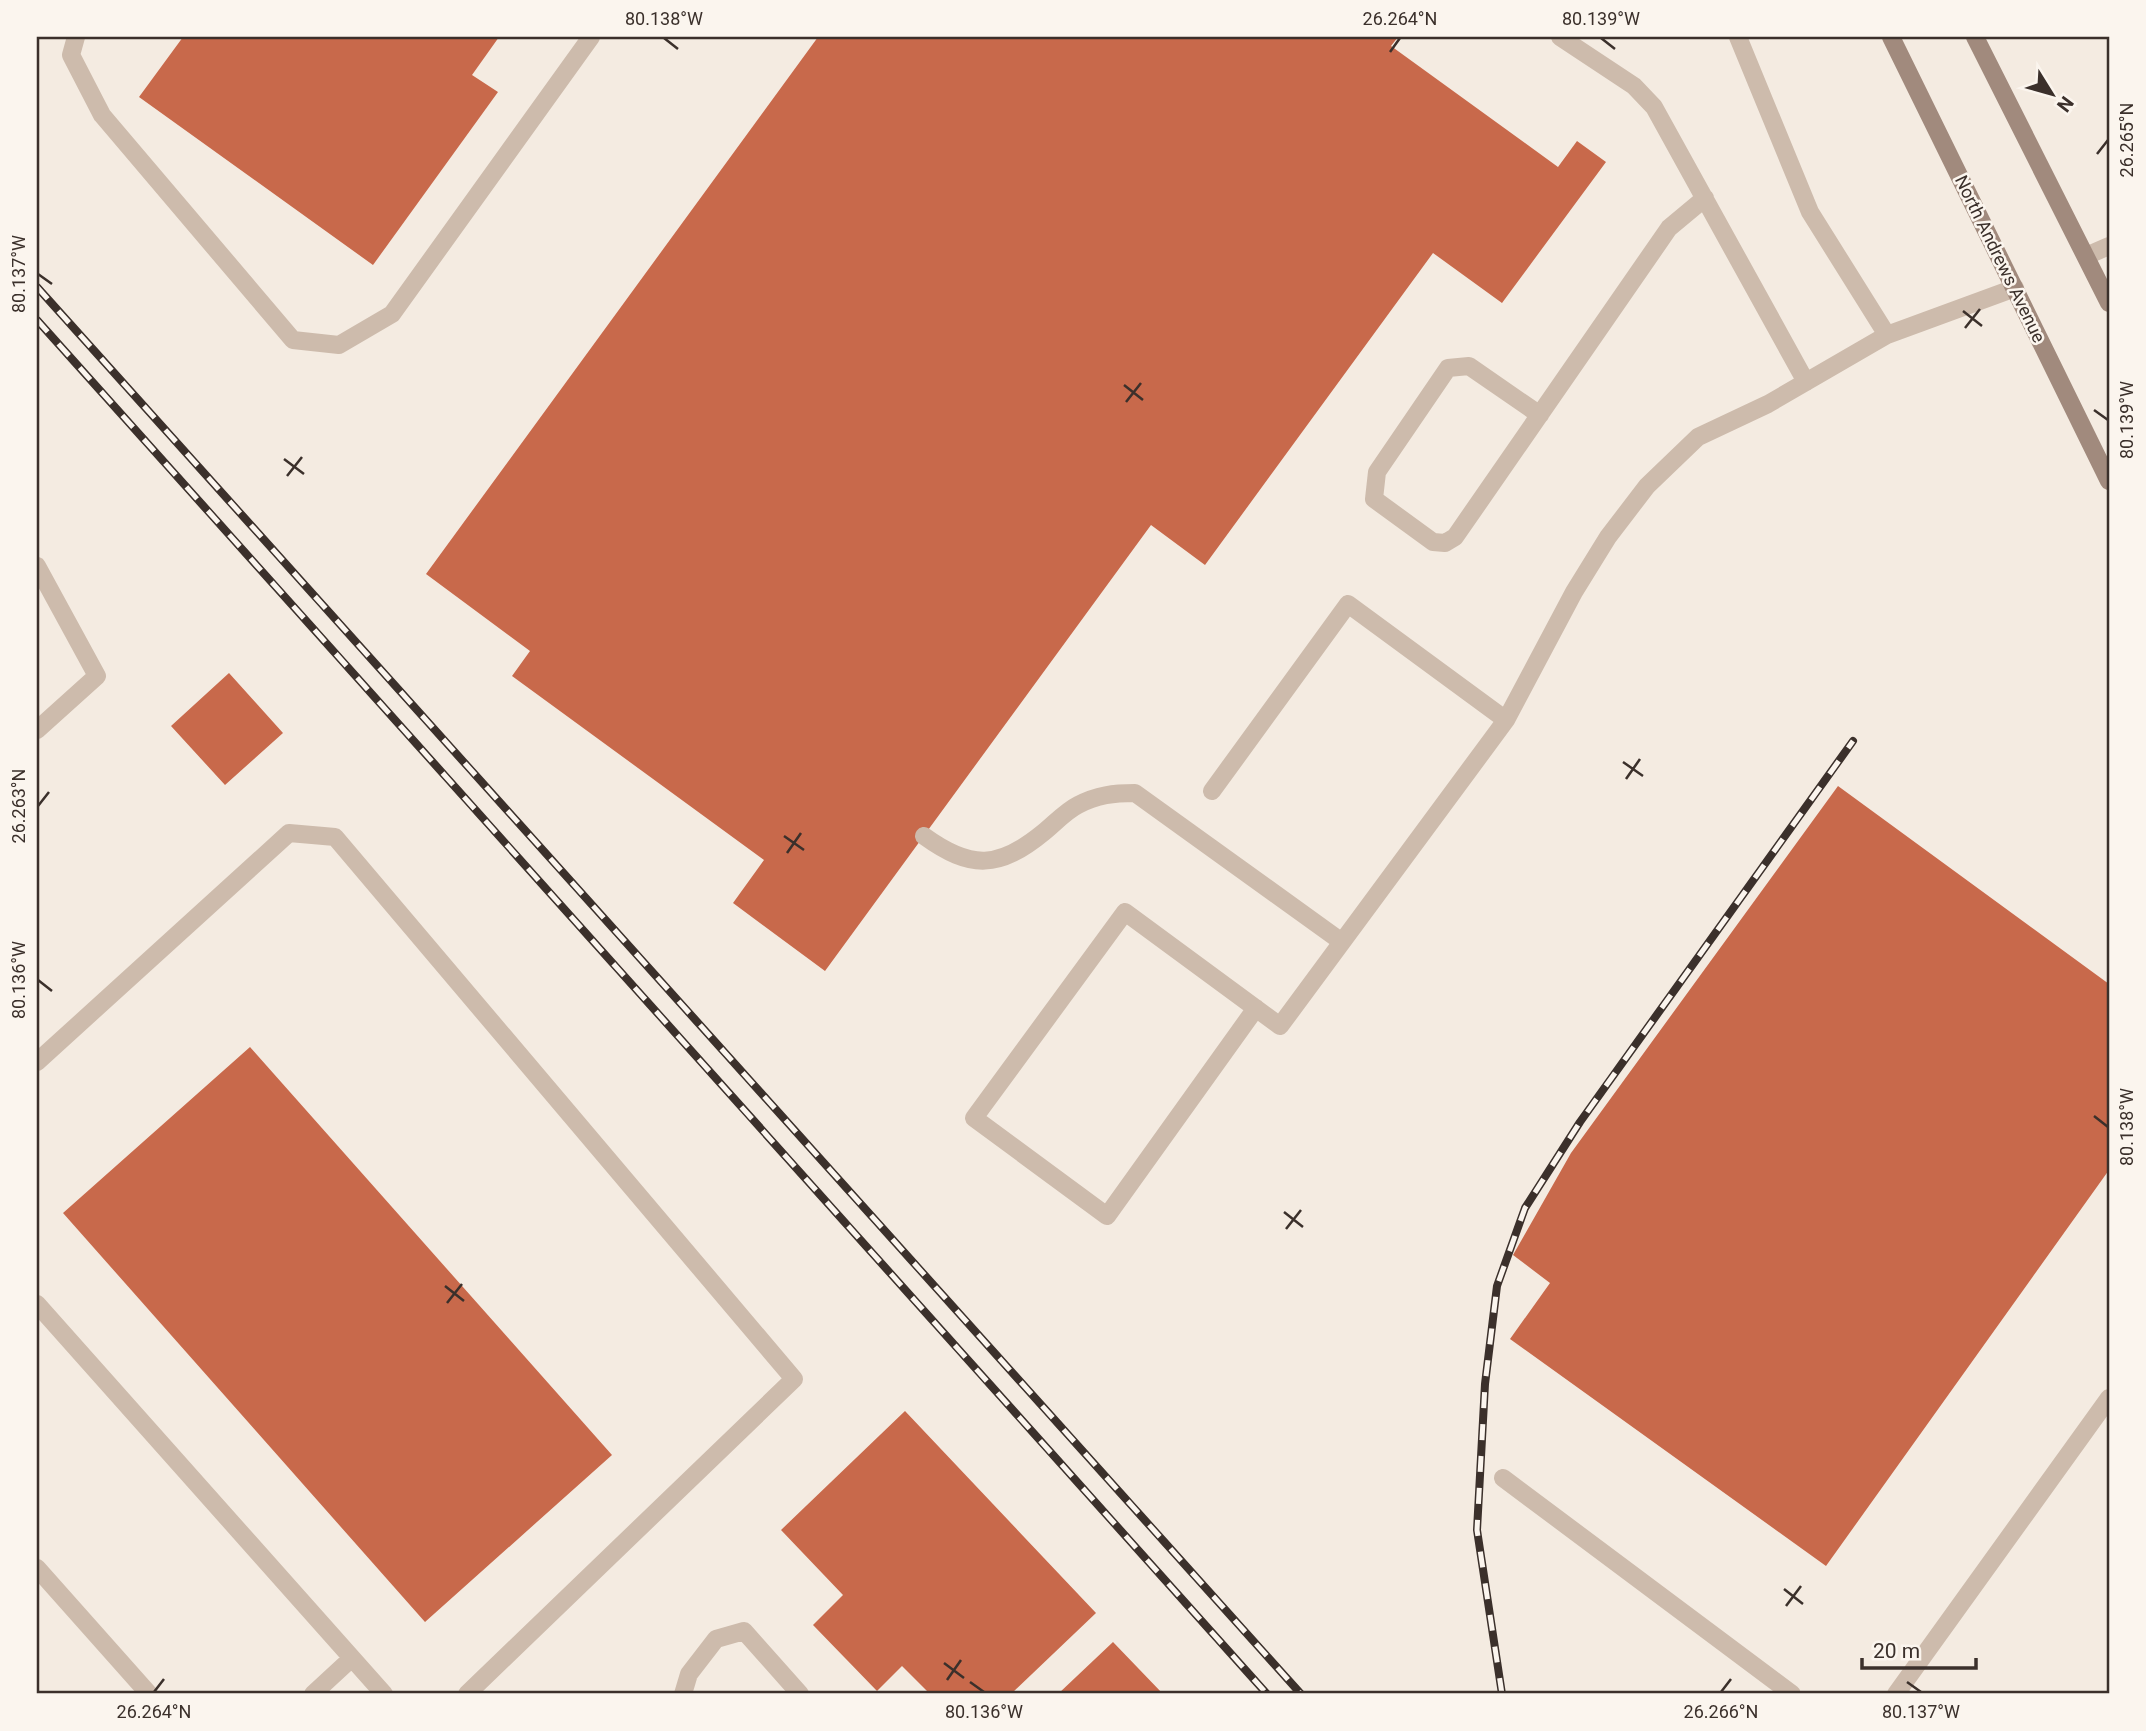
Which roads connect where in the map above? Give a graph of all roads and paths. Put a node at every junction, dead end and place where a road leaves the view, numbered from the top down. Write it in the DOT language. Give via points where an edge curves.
graph roads {
  1 [pos="76,37"];
  2 [pos="592,37"];
  3 [pos="1560,37"];
  4 [pos="1738,37"];
  5 [pos="1891,37"];
  6 [pos="1975,37"];
  7 [pos="1705,198"];
  8 [pos="2109,246"];
  9 [pos="2086,256"];
  10 [pos="2015,288"];
  11 [pos="2109,303"];
  12 [pos="1887,335"];
  13 [pos="1806,382"];
  14 [pos="1540,415"];
  15 [pos="2109,481"];
  16 [pos="37,566"];
  17 [pos="1506,720"];
  18 [pos="37,730"];
  19 [pos="1212,791"];
  20 [pos="924,836"];
  21 [pos="1342,942"];
  22 [pos="1256,1009"];
  23 [pos="37,1062"];
  24 [pos="37,1304"];
  25 [pos="2109,1398"];
  26 [pos="1503,1478"];
  27 [pos="37,1567"];
  28 [pos="352,1658"];
  29 [pos="149,1694"];
  30 [pos="313,1694"];
  31 [pos="384,1694"];
  32 [pos="467,1694"];
  33 [pos="682,1694"];
  34 [pos="800,1694"];
  35 [pos="1792,1694"];
  36 [pos="1896,1694"];
  1 -- 2 [label="lane" via="71,55 102,116 293,340 339,345 392,314"];
  3 -- 7 [label="lane" via="1634,86 1654,107"];
  4 -- 12 [label="lane" via="1810,212"];
  5 -- 10 [label="street, North Andrews Avenue"];
  6 -- 9 [label="street"];
  7 -- 13 [label="lane"];
  7 -- 14 [label="lane" via="1669,228"];
  8 -- 9 [label="lane"];
  9 -- 11 [label="street"];
  10 -- 12 [label="lane"];
  10 -- 15 [label="street, North Andrews Avenue"];
  12 -- 13 [label="lane"];
  13 -- 17 [label="lane" via="1699,437 1647,486 1574,592"];
  14 -- 14 [label="lane" via="1469,366 1448,368 1377,472 1374,499 1433,541 1446,543 1455,537"];
  16 -- 18 [label="lane" via="97,676"];
  17 -- 19 [label="lane" via="1348,604"];
  17 -- 21 [label="lane"];
  20 -- 21 [label="lane" via="950,855 982,862 1008,856 1076,806 1108,793 1135,793"];
  21 -- 22 [label="lane" via="1280,1026"];
  22 -- 22 [label="lane" via="1125,912 974,1118 1107,1216"];
  23 -- 32 [label="lane" via="289,833 335,837 794,1379"];
  24 -- 28 [label="lane"];
  25 -- 36 [label="lane"];
  26 -- 35 [label="lane"];
  27 -- 29 [label="lane"];
  28 -- 30 [label="lane"];
  28 -- 31 [label="lane"];
  33 -- 34 [label="lane" via="689,1674 716,1639 744,1631"];
}
